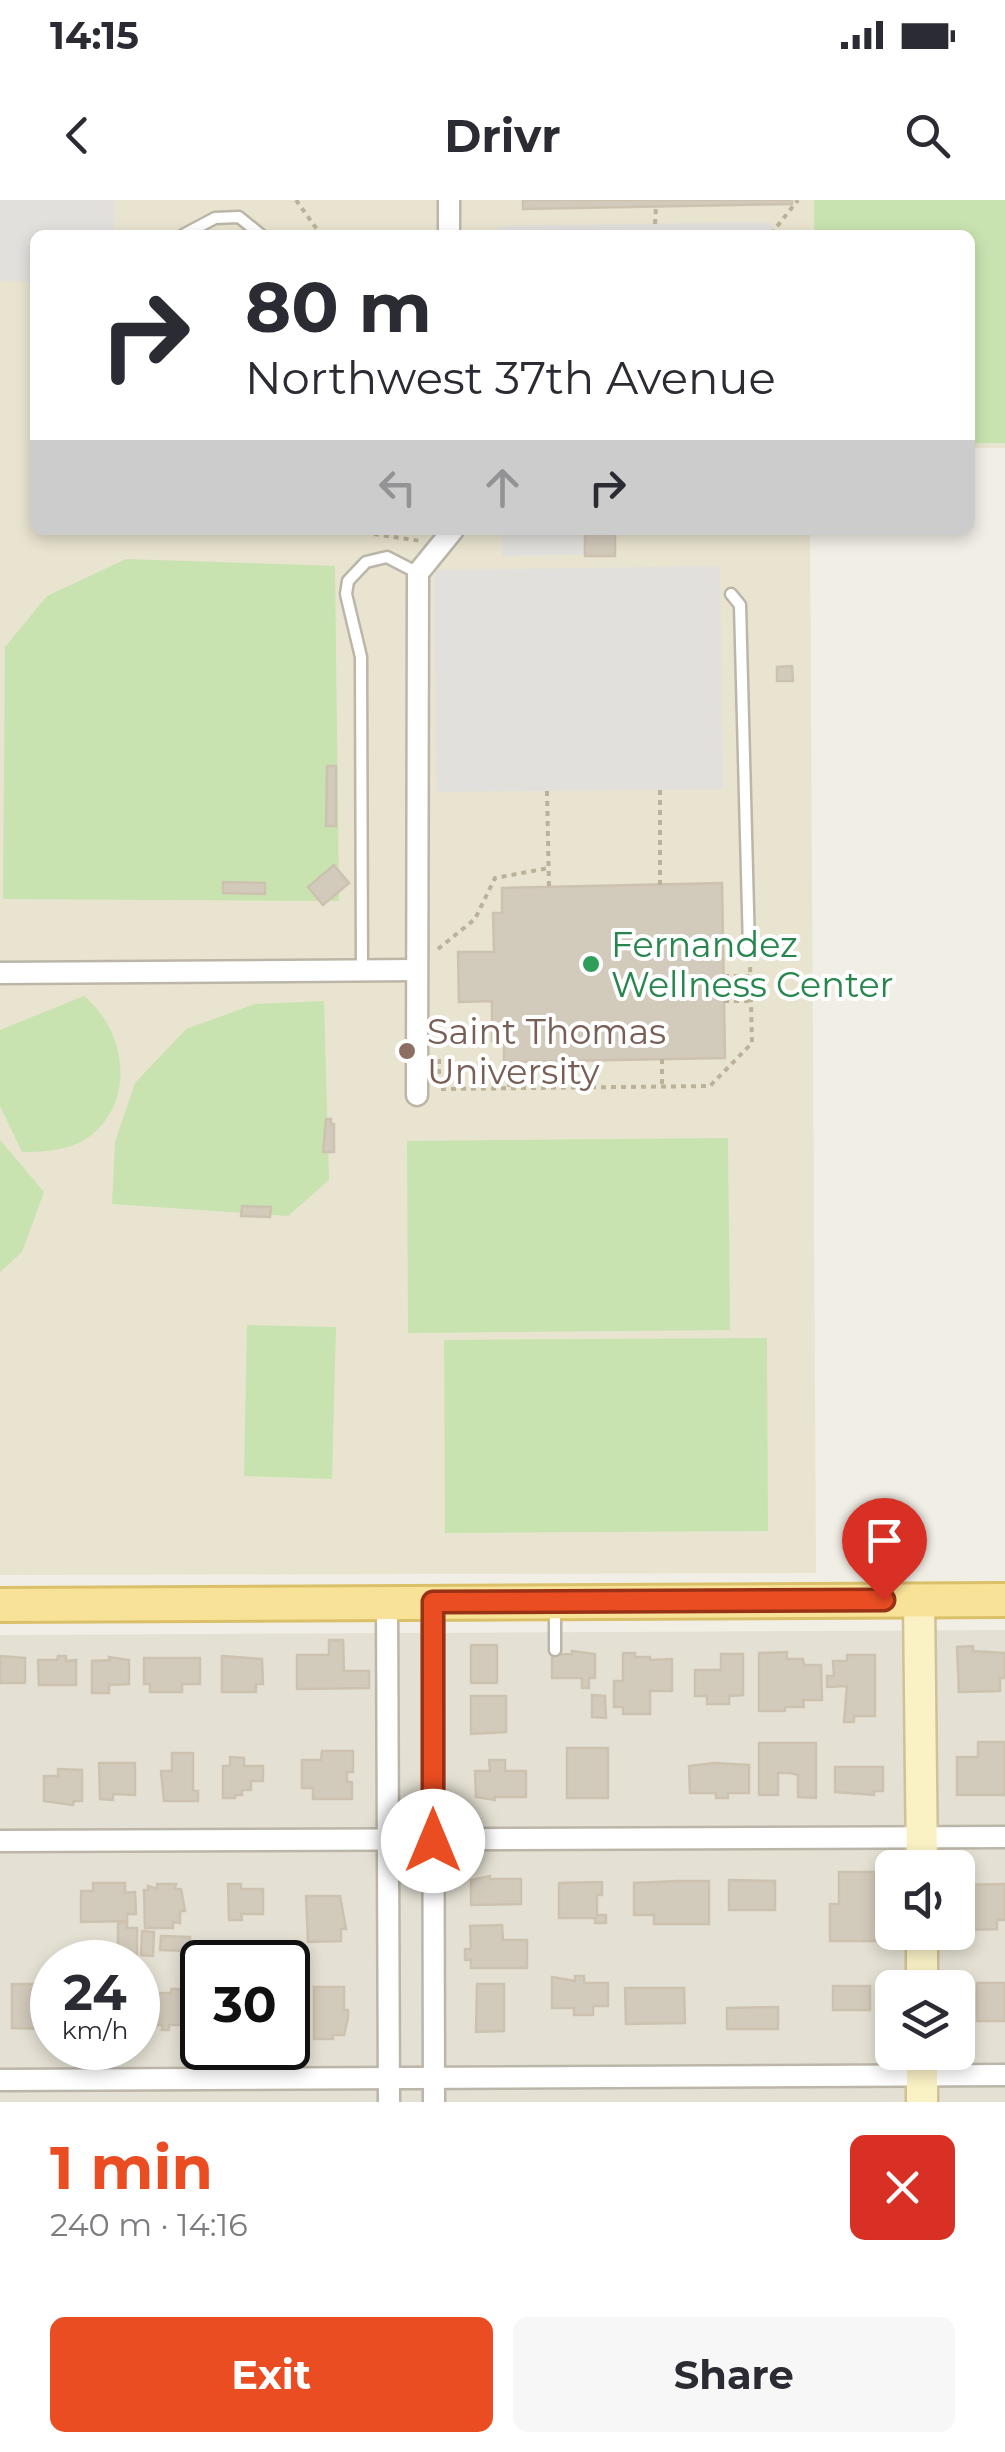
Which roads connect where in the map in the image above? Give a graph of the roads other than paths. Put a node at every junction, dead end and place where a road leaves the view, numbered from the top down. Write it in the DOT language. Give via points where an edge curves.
graph roads {
  1 [pos="449,200"];
  2 [pos="192,230"];
  3 [pos="254,230"];
  4 [pos="448,230"];
  5 [pos="448,535"];
  6 [pos="418,573"];
  7 [pos="731,594"];
  8 [pos="749,948"];
  9 [pos="362,970"];
  10 [pos="417,970"];
  11 [pos="0,973"];
  12 [pos="416,1095"];
  13 [pos="920,1600"];
  14 [pos="1005,1600"];
  15 [pos="555,1601"];
  16 [pos="387,1602"];
  17 [pos="433,1602"];
  18 [pos="0,1605"];
  19 [pos="555,1650"];
  20 [pos="1005,1836"];
  21 [pos="0,1841"];
  22 [pos="388,1841"];
  23 [pos="433,1841"];
  24 [pos="922,1850"];
  25 [pos="932,1850"];
  26 [pos="875,1851"];
  27 [pos="1005,2075"];
  28 [pos="434,2077"];
  29 [pos="922,2077"];
  30 [pos="389,2078"];
  31 [pos="0,2080"];
  32 [pos="389,2102"];
  33 [pos="434,2102"];
  1 -- 4 [label="street"];
  2 -- 3 [label="lane" via="215,218 238,218"];
  5 -- 6 [label="street"];
  6 -- 9 [label="lane" via="387,557 366,562 348,581 346,594 362,658"];
  6 -- 10 [label="street"];
  7 -- 8 [label="lane" via="740,605"];
  9 -- 10 [label="street"];
  9 -- 11 [label="street"];
  10 -- 12 [label="street"];
  13 -- 14 [label="main road"];
  13 -- 15 [label="main road"];
  13 -- 24 [label="street"];
  15 -- 17 [label="main road"];
  15 -- 19 [label="lane"];
  16 -- 17 [label="main road"];
  16 -- 18 [label="main road"];
  16 -- 22 [label="street"];
  17 -- 23 [label="street"];
  20 -- 25 [label="street"];
  21 -- 22 [label="street"];
  22 -- 23 [label="street"];
  22 -- 30 [label="street"];
  23 -- 26 [label="street"];
  23 -- 28 [label="street"];
  27 -- 29 [label="street"];
  28 -- 29 [label="street"];
  28 -- 30 [label="street"];
  28 -- 33 [label="street"];
  30 -- 31 [label="street"];
  30 -- 32 [label="street"];
}
